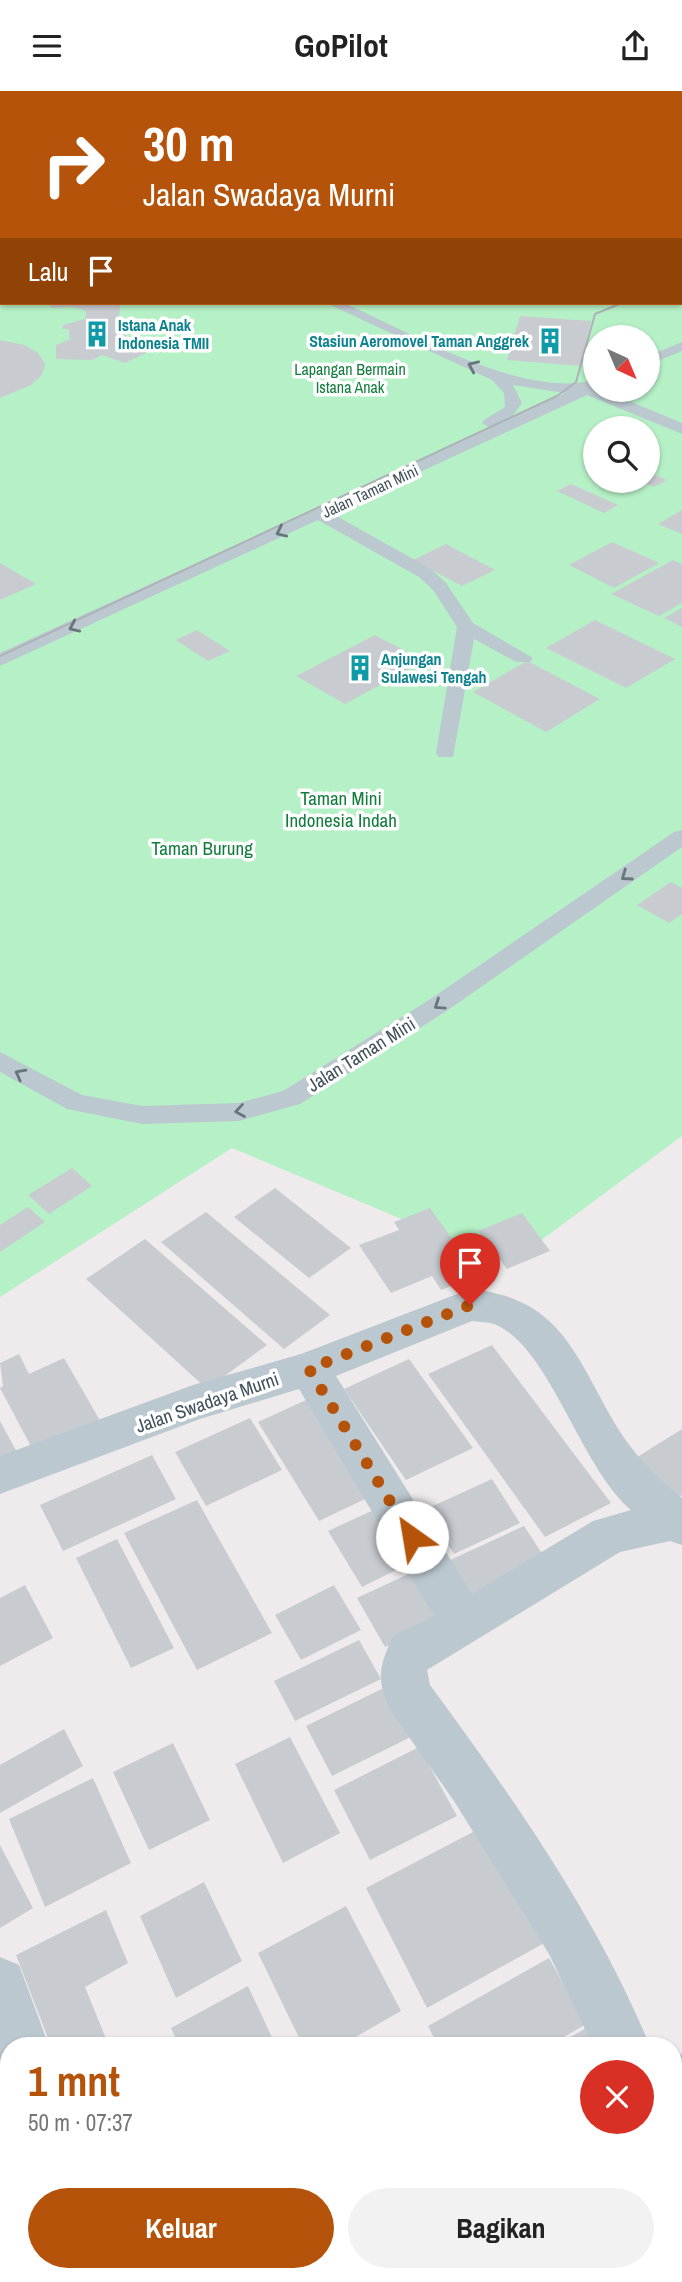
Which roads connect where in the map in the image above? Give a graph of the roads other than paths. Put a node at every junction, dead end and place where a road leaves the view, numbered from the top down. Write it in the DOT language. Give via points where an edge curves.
graph roads {
  1 [pos="337,305"];
  2 [pos="682,346"];
  3 [pos="660,356"];
  4 [pos="497,377"];
  5 [pos="583,387"];
  6 [pos="583,391"];
  7 [pos="626,403"];
  8 [pos="682,429"];
  9 [pos="320,515"];
  10 [pos="466,627"];
  11 [pos="0,644"];
  12 [pos="523,658"];
  13 [pos="0,660"];
  14 [pos="446,753"];
  15 [pos="682,837"];
  16 [pos="0,1061"];
  17 [pos="309,1369"];
  18 [pos="0,1475"];
  19 [pos="678,1522"];
  20 [pos="465,1624"];
  21 [pos="0,1983"];
  22 [pos="18,2037"];
  23 [pos="618,2037"];
  4 -- 1 [label="lane, one-way"];
  2 -- 3 [label="lane"];
  4 -- 5 [label="lane" via="548,388"];
  4 -- 11 [label="lane, Jalan Taman Mini" via="516,399 506,415"];
  6 -- 9 [label="lane, Jalan Taman Mini"];
  7 -- 8 [label="lane"];
  9 -- 10 [label="lane" via="425,573"];
  9 -- 13 [label="lane, Jalan Taman Mini, one-way"];
  10 -- 12 [label="lane"];
  10 -- 14 [label="lane"];
  15 -- 16 [label="lane, Jalan Taman Mini, one-way" via="437,1006 290,1098 239,1112 142,1115 76,1103"];
  17 -- 18 [label="street, Jalan Swadaya Murni" via="193,1403"];
  17 -- 19 [label="street, Jalan Swadaya Murni" via="470,1305 500,1308 539,1336 569,1379 604,1444 638,1489"];
  17 -- 20 [label="street"];
  19 -- 20 [label="street" via="609,1535"];
  20 -- 23 [label="street" via="410,1651 403,1670 407,1694 472,1784 568,1935"];
  21 -- 22 [label="street"];
}
